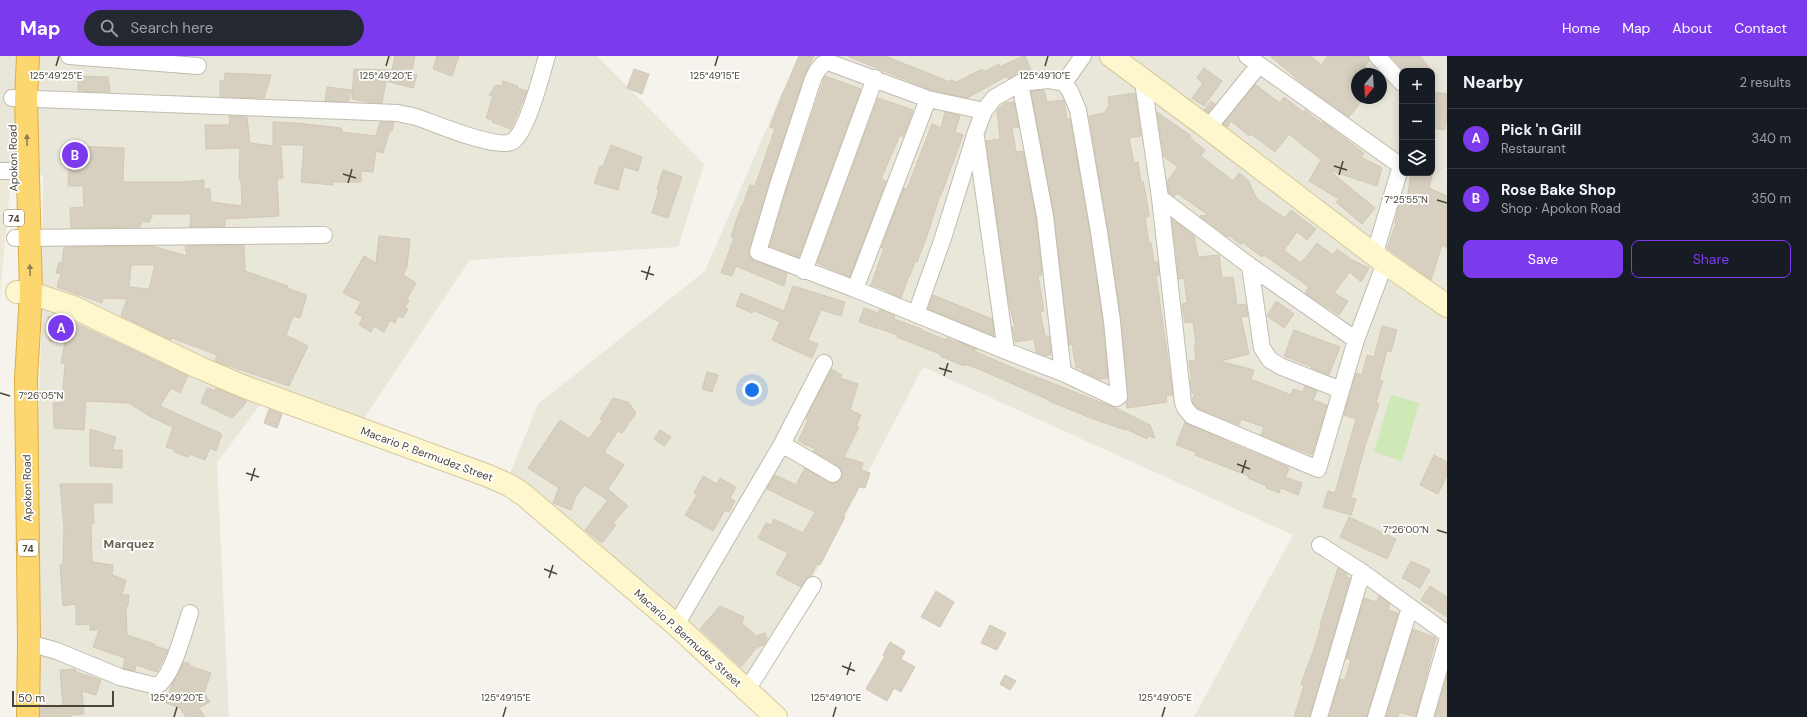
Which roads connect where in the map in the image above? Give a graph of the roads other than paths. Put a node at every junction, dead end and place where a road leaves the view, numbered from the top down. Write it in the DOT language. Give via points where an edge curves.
graph roads {
  1 [pos="12,56"];
  2 [pos="28,56"];
  3 [pos="69,56"];
  4 [pos="547,56"];
  5 [pos="1083,56"];
  6 [pos="1377,56"];
  7 [pos="1120,59"];
  8 [pos="1253,60"];
  9 [pos="198,66"];
  10 [pos="875,78"];
  11 [pos="1399,80"];
  12 [pos="1143,82"];
  13 [pos="1020,83"];
  14 [pos="1064,83"];
  15 [pos="19,98"];
  16 [pos="928,99"];
  17 [pos="984,112"];
  18 [pos="1208,128"];
  19 [pos="976,132"];
  20 [pos="1399,163"];
  21 [pos="6,171"];
  22 [pos="1399,173"];
  23 [pos="1160,198"];
  24 [pos="324,235"];
  25 [pos="22,238"];
  26 [pos="1379,260"];
  27 [pos="1250,266"];
  28 [pos="804,271"];
  29 [pos="855,289"];
  30 [pos="24,292"];
  31 [pos="1447,306"];
  32 [pos="916,314"];
  33 [pos="1356,340"];
  34 [pos="1006,351"];
  35 [pos="824,363"];
  36 [pos="1063,373"];
  37 [pos="1341,390"];
  38 [pos="782,444"];
  39 [pos="832,474"];
  40 [pos="1320,544"];
  41 [pos="1362,572"];
  42 [pos="813,585"];
  43 [pos="1410,607"];
  44 [pos="190,613"];
  45 [pos="676,626"];
  46 [pos="1447,634"];
  47 [pos="1447,640"];
  48 [pos="29,643"];
  49 [pos="747,690"];
  50 [pos="28,717"];
  51 [pos="776,717"];
  52 [pos="1319,717"];
  53 [pos="1376,717"];
  54 [pos="1425,717"];
  1 -- 15 [label="highway, Apokon Road / 74"];
  2 -- 15 [label="highway, Apokon Road / 74"];
  3 -- 9 [label="street"];
  4 -- 15 [label="street" via="524,125 513,141 505,143 483,140 398,113"];
  5 -- 14 [label="street"];
  6 -- 11 [label="street"];
  7 -- 12 [label="main road"];
  8 -- 18 [label="street"];
  8 -- 20 [label="street"];
  10 -- 16 [label="street"];
  10 -- 28 [label="street"];
  10 -- 28 [label="street" via="828,62 820,67 813,79 758,252"];
  12 -- 18 [label="main road"];
  12 -- 23 [label="street"];
  13 -- 14 [label="street" via="1048,80"];
  13 -- 17 [label="street" via="994,98"];
  13 -- 36 [label="street" via="1045,216"];
  14 -- 36 [label="street" via="1078,110 1100,232 1119,396 1116,398"];
  15 -- 21 [label="highway, Apokon Road / 74"];
  25 -- 15 [label="highway, Apokon Road / 74, one-way"];
  16 -- 17 [label="street"];
  16 -- 29 [label="street"];
  17 -- 19 [label="street"];
  18 -- 26 [label="main road"];
  19 -- 32 [label="street"];
  19 -- 34 [label="street"];
  21 -- 25 [label="highway, Apokon Road / 74"];
  22 -- 26 [label="street"];
  23 -- 27 [label="street"];
  23 -- 37 [label="street" via="1183,402 1188,413 1318,469"];
  24 -- 25 [label="street"];
  25 -- 30 [label="highway, Apokon Road / 74"];
  26 -- 31 [label="main road"];
  26 -- 33 [label="street"];
  27 -- 33 [label="street"];
  27 -- 37 [label="street" via="1262,348 1266,356 1282,367"];
  28 -- 29 [label="street"];
  29 -- 32 [label="street"];
  30 -- 45 [label="main road, Macario P. Bermudez Street" via="72,307 233,382 509,485"];
  30 -- 48 [label="highway, Apokon Road / 74"];
  32 -- 34 [label="street"];
  33 -- 37 [label="street"];
  34 -- 36 [label="street"];
  35 -- 38 [label="street"];
  38 -- 39 [label="street"];
  38 -- 45 [label="street"];
  40 -- 41 [label="street"];
  41 -- 43 [label="street"];
  41 -- 52 [label="street"];
  42 -- 49 [label="street"];
  43 -- 46 [label="street"];
  43 -- 53 [label="street"];
  44 -- 48 [label="street" via="169,672 161,684 156,686 120,677 57,651"];
  45 -- 49 [label="main road, Macario P. Bermudez Street"];
  47 -- 54 [label="street"];
  48 -- 50 [label="highway, Apokon Road / 74"];
  49 -- 51 [label="main road, Macario P. Bermudez Street"];
}
